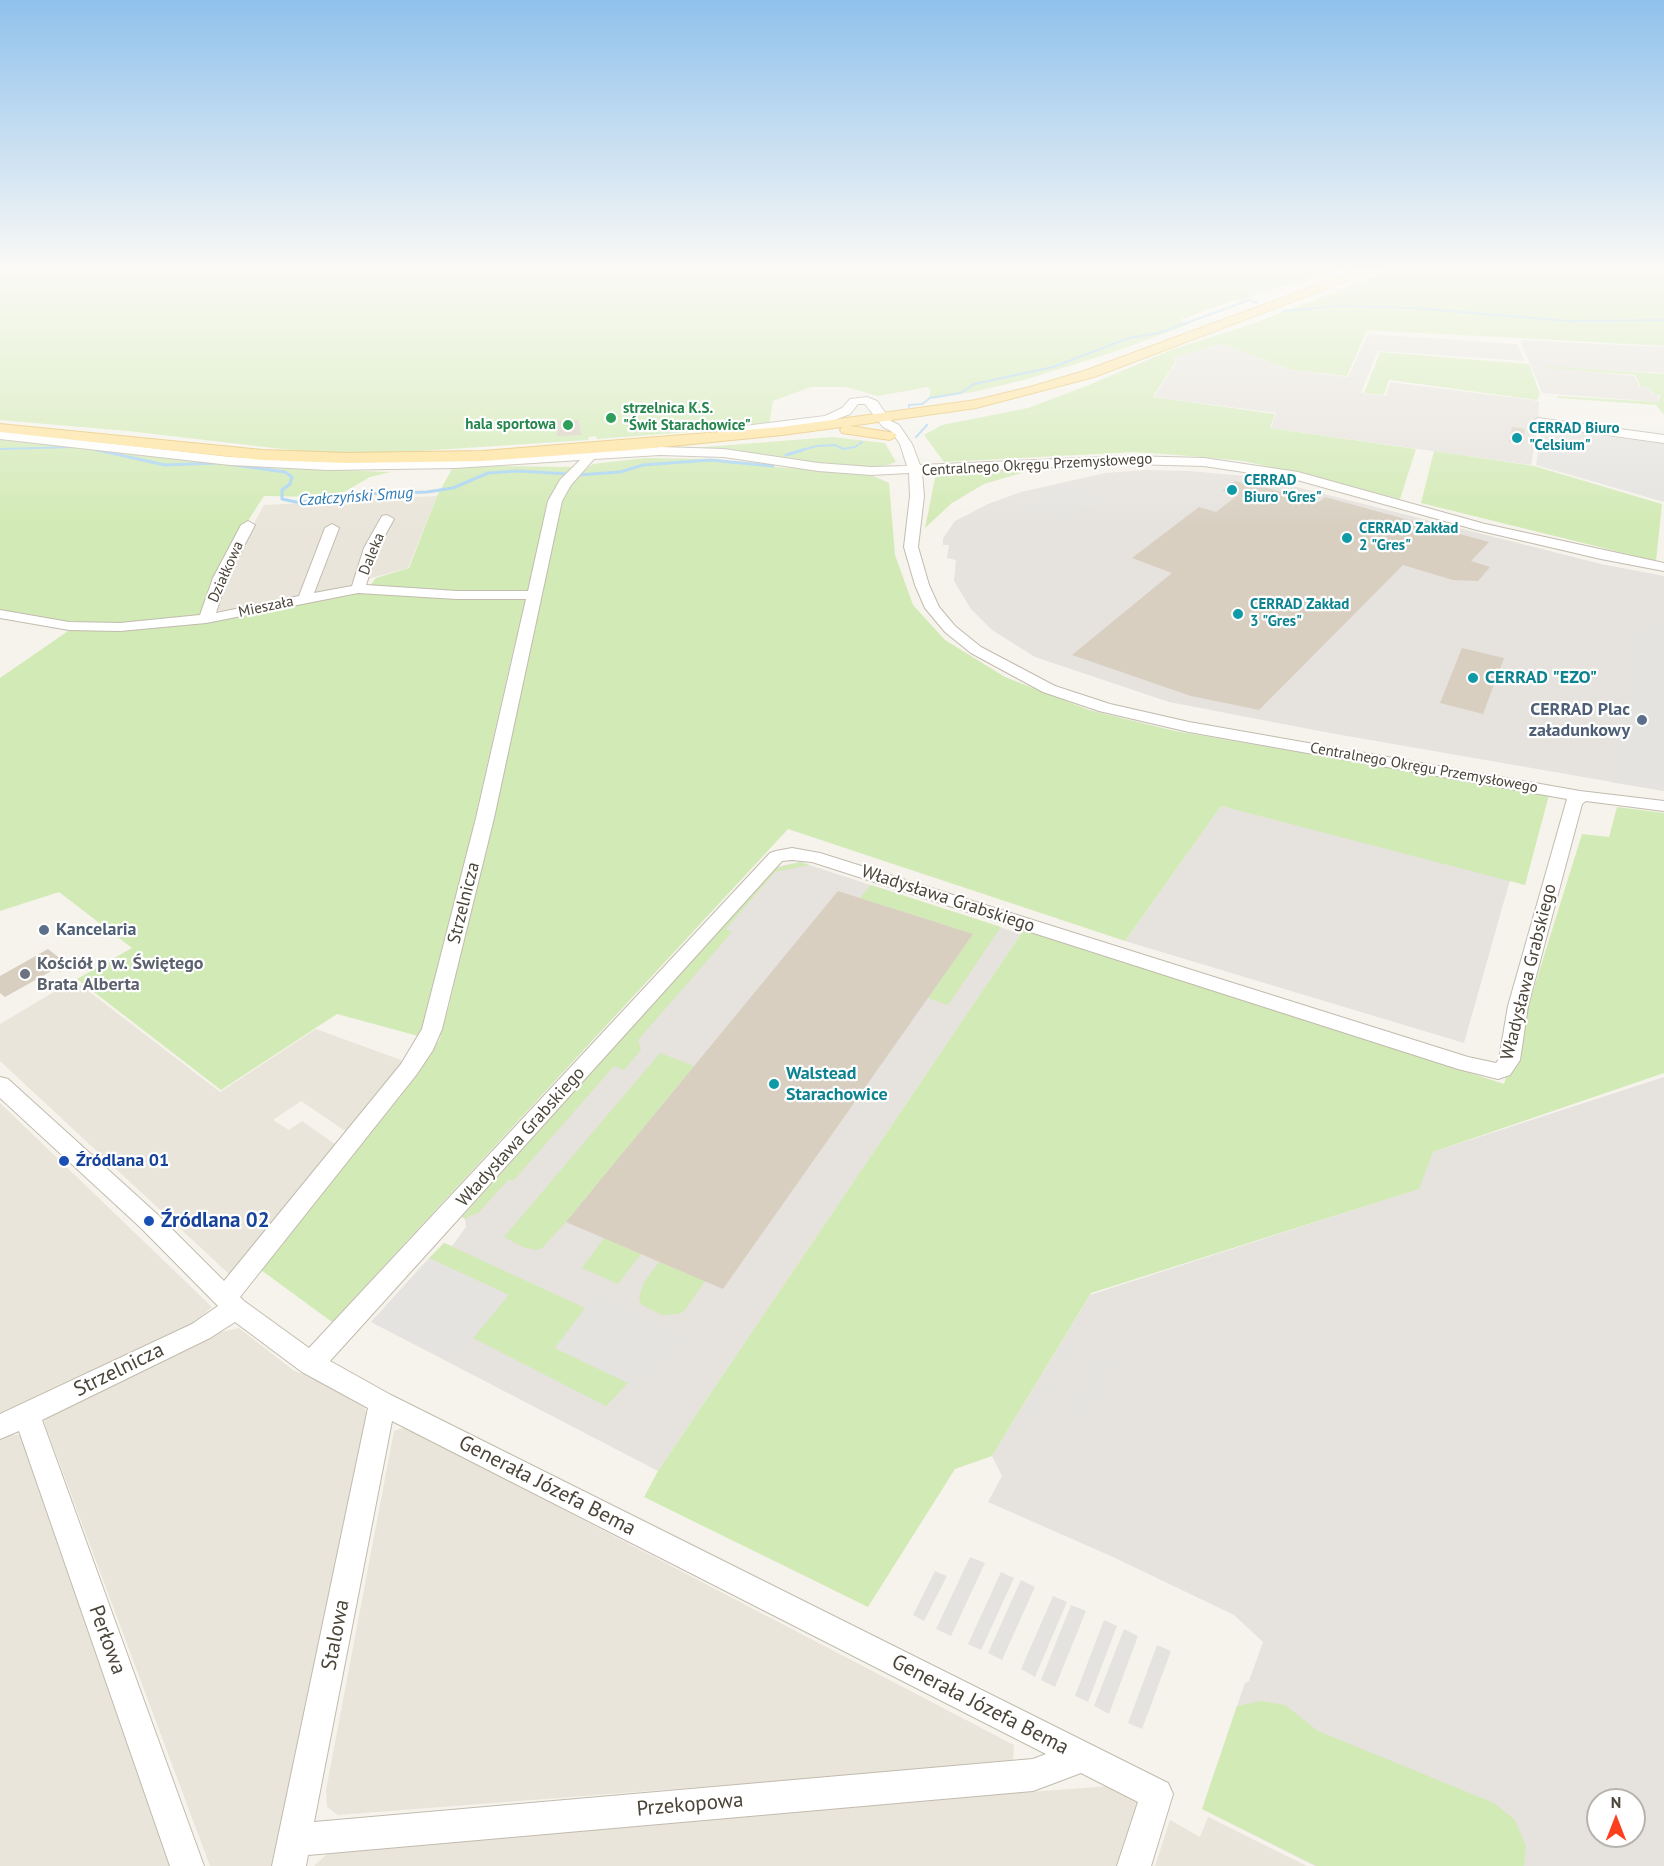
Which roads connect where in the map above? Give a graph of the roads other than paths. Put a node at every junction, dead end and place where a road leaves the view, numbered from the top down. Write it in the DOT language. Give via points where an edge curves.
graph roads {
  1 [pos="1143,354"];
  2 [pos="909,417"];
  3 [pos="1538,422"];
  4 [pos="886,423"];
  5 [pos="842,426"];
  6 [pos="0,428"];
  7 [pos="0,435"];
  8 [pos="1664,439"];
  9 [pos="593,445"];
  10 [pos="466,450"];
  11 [pos="915,470"];
  12 [pos="387,519"];
  13 [pos="248,525"];
  14 [pos="332,528"];
  15 [pos="1664,567"];
  16 [pos="358,589"];
  17 [pos="534,595"];
  18 [pos="305,599"];
  19 [pos="0,614"];
  20 [pos="206,619"];
  21 [pos="1578,797"];
  22 [pos="1664,806"];
  23 [pos="0,1085"];
  24 [pos="230,1303"];
  25 [pos="311,1364"];
  26 [pos="382,1403"];
  27 [pos="27,1415"];
  28 [pos="0,1427"];
  29 [pos="1083,1756"];
  30 [pos="292,1853"];
  31 [pos="187,1866"];
  32 [pos="1134,1866"];
  1 -- 2 [label="main road" via="1007,398"];
  2 -- 4 [label="main road"];
  2 -- 4 [label="main road"];
  3 -- 8 [label="street"];
  4 -- 5 [label="main road"];
  4 -- 5 [label="main road" via="861,416"];
  4 -- 9 [label="street" via="867,400 856,400 841,415 814,421"];
  4 -- 11 [label="street" via="906,444"];
  5 -- 6 [label="main road" via="749,439 414,458 300,457"];
  7 -- 9 [label="street" via="230,461 328,466 443,464"];
  9 -- 10 [label="street"];
  9 -- 11 [label="street" via="844,469"];
  9 -- 17 [label="street, Strzelnicza" via="558,495"];
  11 -- 15 [label="street, Centralnego Okręgu Przemysłowego" via="1129,460 1230,465 1298,476 1482,527"];
  11 -- 21 [label="street, Centralnego Okręgu Przemysłowego" via="917,496 911,547 932,608 966,643 1022,676 1088,703 1157,721"];
  12 -- 16 [label="street, Daleka" via="371,548"];
  13 -- 20 [label="street, Działkowa" via="220,578"];
  14 -- 18 [label="street"];
  16 -- 17 [label="street, Mieszała"];
  16 -- 18 [label="street, Mieszała"];
  17 -- 24 [label="street, Strzelnicza" via="485,818 432,1029 409,1069"];
  18 -- 20 [label="street, Mieszała"];
  19 -- 20 [label="street, Mieszała" via="100,628"];
  21 -- 22 [label="street, Centralnego Okręgu Przemysłowego"];
  21 -- 25 [label="street, Władysława Grabskiego" via="1573,803 1518,1006 1509,1060 1498,1071 1455,1061 814,857 776,857"];
  23 -- 24 [label="street, Generała Józefa Bema" via="149,1221"];
  24 -- 25 [label="street, Generała Józefa Bema"];
  24 -- 27 [label="street, Strzelnicza" via="201,1331"];
  25 -- 26 [label="street, Generała Józefa Bema"];
  26 -- 29 [label="street, Generała Józefa Bema"];
  26 -- 30 [label="street, Stalowa"];
  27 -- 28 [label="street, Strzelnicza"];
  27 -- 31 [label="street, Perłowa"];
  29 -- 30 [label="street, Przekopowa" via="1033,1775"];
  29 -- 32 [label="street, Generała Józefa Bema" via="1157,1794"];
}
